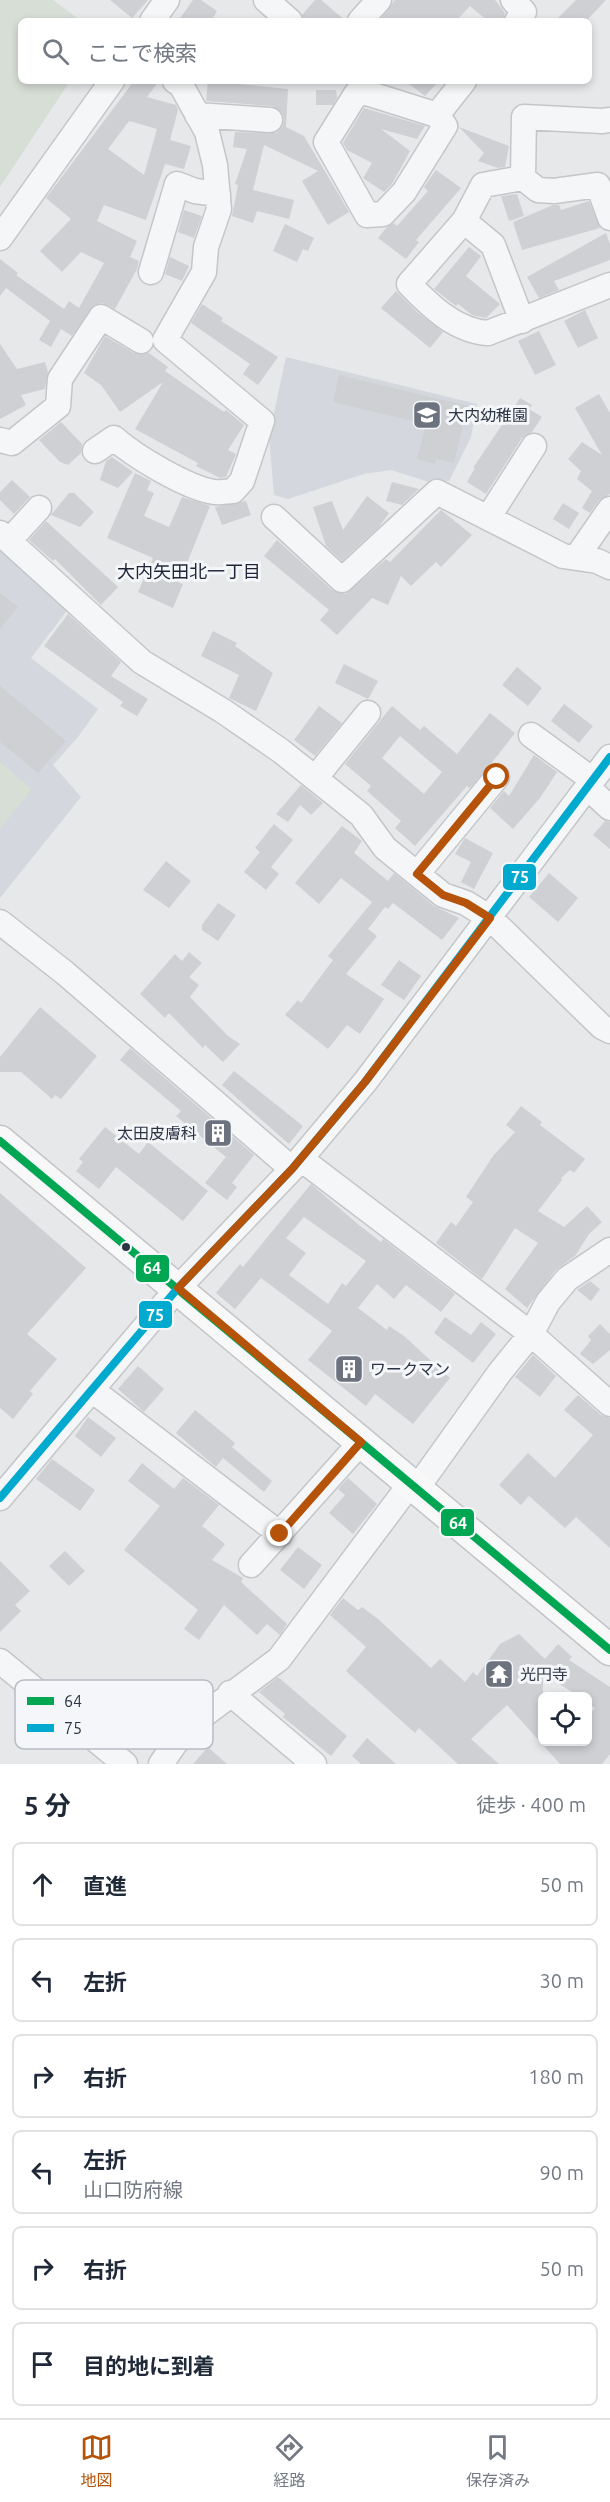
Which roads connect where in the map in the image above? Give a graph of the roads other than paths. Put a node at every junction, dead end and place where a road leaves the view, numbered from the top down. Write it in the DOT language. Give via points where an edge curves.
graph roads {
  1 [pos="167,0"];
  2 [pos="266,0"];
  3 [pos="379,0"];
  4 [pos="513,0"];
  5 [pos="154,18"];
  6 [pos="287,18"];
  7 [pos="363,18"];
  8 [pos="519,18"];
  9 [pos="110,84"];
  10 [pos="178,84"];
  11 [pos="462,84"];
  12 [pos="197,115"];
  13 [pos="437,115"];
  14 [pos="270,120"];
  15 [pos="610,120"];
  16 [pos="523,178"];
  17 [pos="218,194"];
  18 [pos="610,218"];
  19 [pos="464,221"];
  20 [pos="0,238"];
  21 [pos="148,257"];
  22 [pos="610,285"];
  23 [pos="522,321"];
  24 [pos="141,341"];
  25 [pos="113,438"];
  26 [pos="0,440"];
  27 [pos="534,446"];
  28 [pos="39,508"];
  29 [pos="610,509"];
  30 [pos="274,516"];
  31 [pos="488,518"];
  32 [pos="4,537"];
  33 [pos="576,558"];
  34 [pos="610,567"];
  35 [pos="369,713"];
  36 [pos="531,735"];
  37 [pos="610,757"];
  38 [pos="316,777"];
  39 [pos="497,777"];
  40 [pos="590,783"];
  41 [pos="610,808"];
  42 [pos="417,874"];
  43 [pos="490,918"];
  44 [pos="0,922"];
  45 [pos="610,1031"];
  46 [pos="0,1140"];
  47 [pos="297,1164"];
  48 [pos="610,1250"];
  49 [pos="178,1288"];
  50 [pos="531,1334"];
  51 [pos="92,1390"];
  52 [pos="610,1404"];
  53 [pos="361,1442"];
  54 [pos="414,1486"];
  55 [pos="2,1490"];
  56 [pos="280,1534"];
  57 [pos="251,1565"];
  58 [pos="610,1650"];
  59 [pos="0,1661"];
  60 [pos="23,1680"];
  61 [pos="231,1693"];
  62 [pos="213,1707"];
  63 [pos="107,1749"];
  64 [pos="171,1749"];
  65 [pos="125,1764"];
  66 [pos="161,1764"];
  67 [pos="314,1764"];
  1 -- 5 [label="street"];
  2 -- 6 [label="street"];
  3 -- 7 [label="street"];
  4 -- 8 [label="street" via="524,12"];
  9 -- 20 [label="street"];
  10 -- 12 [label="street"];
  11 -- 13 [label="street"];
  12 -- 14 [label="street"];
  12 -- 17 [label="street" via="207,132"];
  13 -- 13 [label="street" via="367,93 356,94 326,142 368,215 383,214 404,192 445,126"];
  15 -- 16 [label="street" via="524,117"];
  16 -- 18 [label="street" via="538,190 598,185"];
  16 -- 19 [label="street" via="476,180"];
  17 -- 21 [label="street" via="177,184"];
  17 -- 25 [label="street" via="219,209 206,247 204,272 165,340 262,421 242,481 233,491 214,492 168,474"];
  19 -- 23 [label="street" via="493,245"];
  19 -- 23 [label="street" via="409,284 427,303 472,332 488,333"];
  22 -- 23 [label="street"];
  24 -- 26 [label="street" via="101,317 60,379 58,406 12,443"];
  27 -- 31 [label="street"];
  28 -- 32 [label="street"];
  29 -- 33 [label="street"];
  30 -- 31 [label="street" via="342,580 437,492"];
  31 -- 33 [label="street" via="563,556"];
  32 -- 38 [label="street" via="142,662 223,711"];
  33 -- 34 [label="street"];
  35 -- 38 [label="street"];
  36 -- 40 [label="street"];
  37 -- 40 [label="street"];
  38 -- 42 [label="street" via="361,816 385,848"];
  39 -- 42 [label="street"];
  40 -- 41 [label="street"];
  40 -- 43 [label="street"];
  42 -- 43 [label="street" via="443,895"];
  43 -- 45 [label="street"];
  43 -- 47 [label="street"];
  44 -- 47 [label="street"];
  46 -- 49 [label="main road"];
  47 -- 49 [label="street"];
  47 -- 50 [label="street"];
  48 -- 50 [label="street" via="567,1279"];
  49 -- 51 [label="street"];
  49 -- 53 [label="main road"];
  50 -- 52 [label="street"];
  50 -- 54 [label="street"];
  51 -- 55 [label="street"];
  51 -- 56 [label="street"];
  53 -- 54 [label="main road"];
  53 -- 56 [label="street"];
  54 -- 58 [label="main road"];
  54 -- 61 [label="street" via="279,1659"];
  56 -- 57 [label="street"];
  59 -- 60 [label="street"];
  61 -- 62 [label="street"];
  61 -- 67 [label="street"];
  63 -- 65 [label="street"];
  64 -- 66 [label="street"];
}
